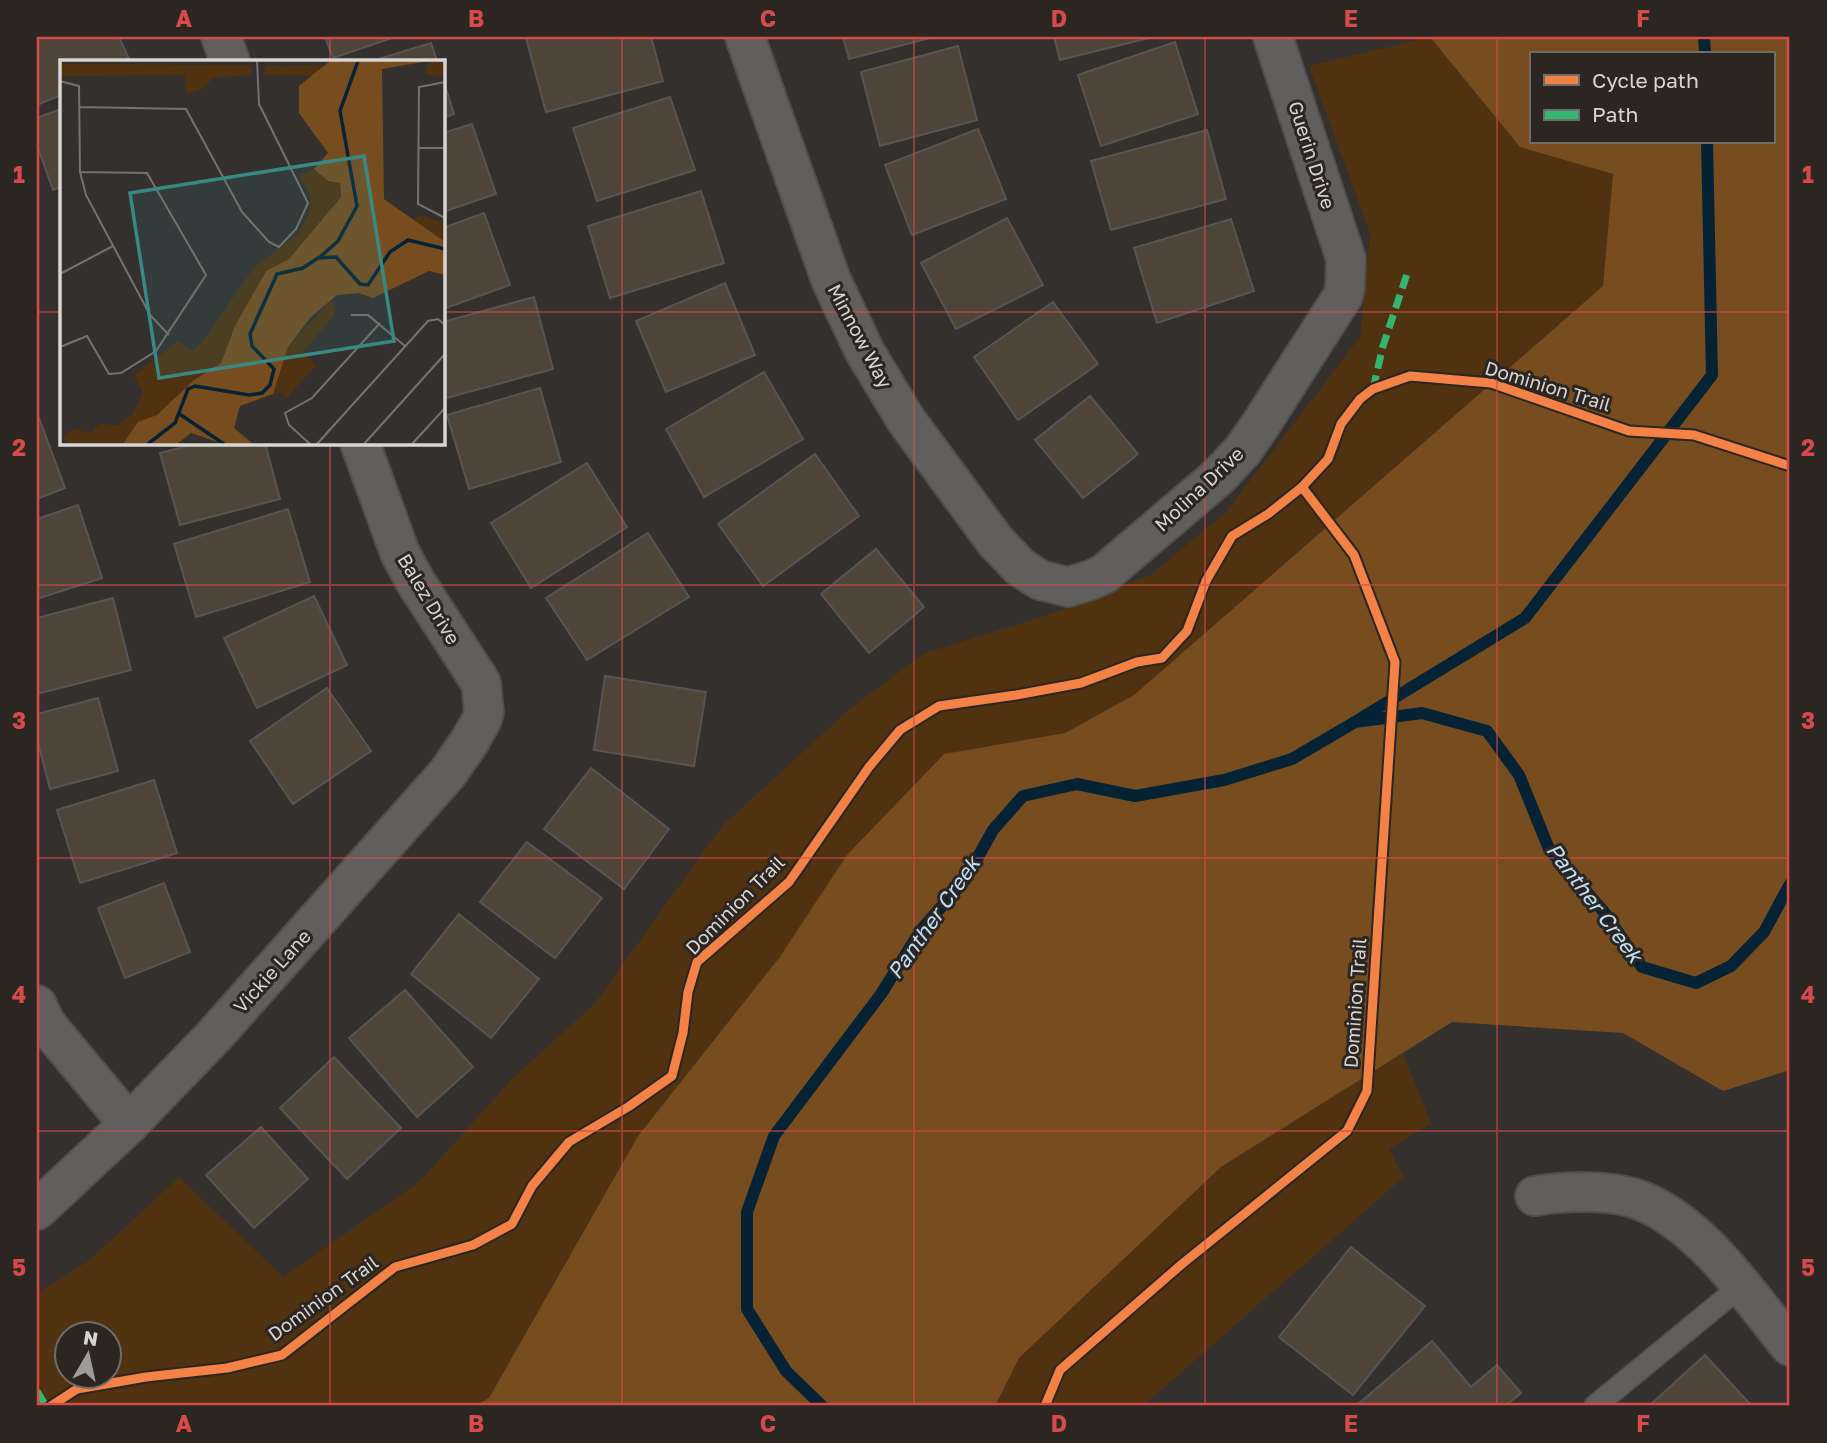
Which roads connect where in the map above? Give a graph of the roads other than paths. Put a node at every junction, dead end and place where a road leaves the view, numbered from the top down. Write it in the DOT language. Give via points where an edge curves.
graph roads {
  1 [pos="221,37"];
  2 [pos="745,37"];
  3 [pos="1273,37"];
  4 [pos="230,60"];
  5 [pos="1345,275"];
  6 [pos="360,444"];
  7 [pos="1054,585"];
  8 [pos="484,712"];
  9 [pos="37,1004"];
  10 [pos="130,1124"];
  11 [pos="1535,1196"];
  12 [pos="37,1210"];
  13 [pos="1741,1286"];
  14 [pos="1790,1346"];
  15 [pos="1595,1406"];
  1 -- 4 [label="street"];
  2 -- 7 [label="street, Minnow Way" via="831,280 865,352 906,420 996,542 1030,575"];
  3 -- 5 [label="street, Guerin Drive" via="1346,259"];
  5 -- 7 [label="street, Molina Drive" via="1340,301 1259,427 1219,477 1104,574 1068,587"];
  6 -- 8 [label="street, Balez Drive" via="400,553 481,683"];
  8 -- 10 [label="street, Vickie Lane" via="447,774 214,1038"];
  9 -- 10 [label="street" via="45,1023"];
  10 -- 12 [label="street, Vickie Lane"];
  11 -- 13 [label="street" via="1587,1192 1639,1199 1665,1212 1704,1244"];
  13 -- 14 [label="street"];
  13 -- 15 [label="lane"];
}
